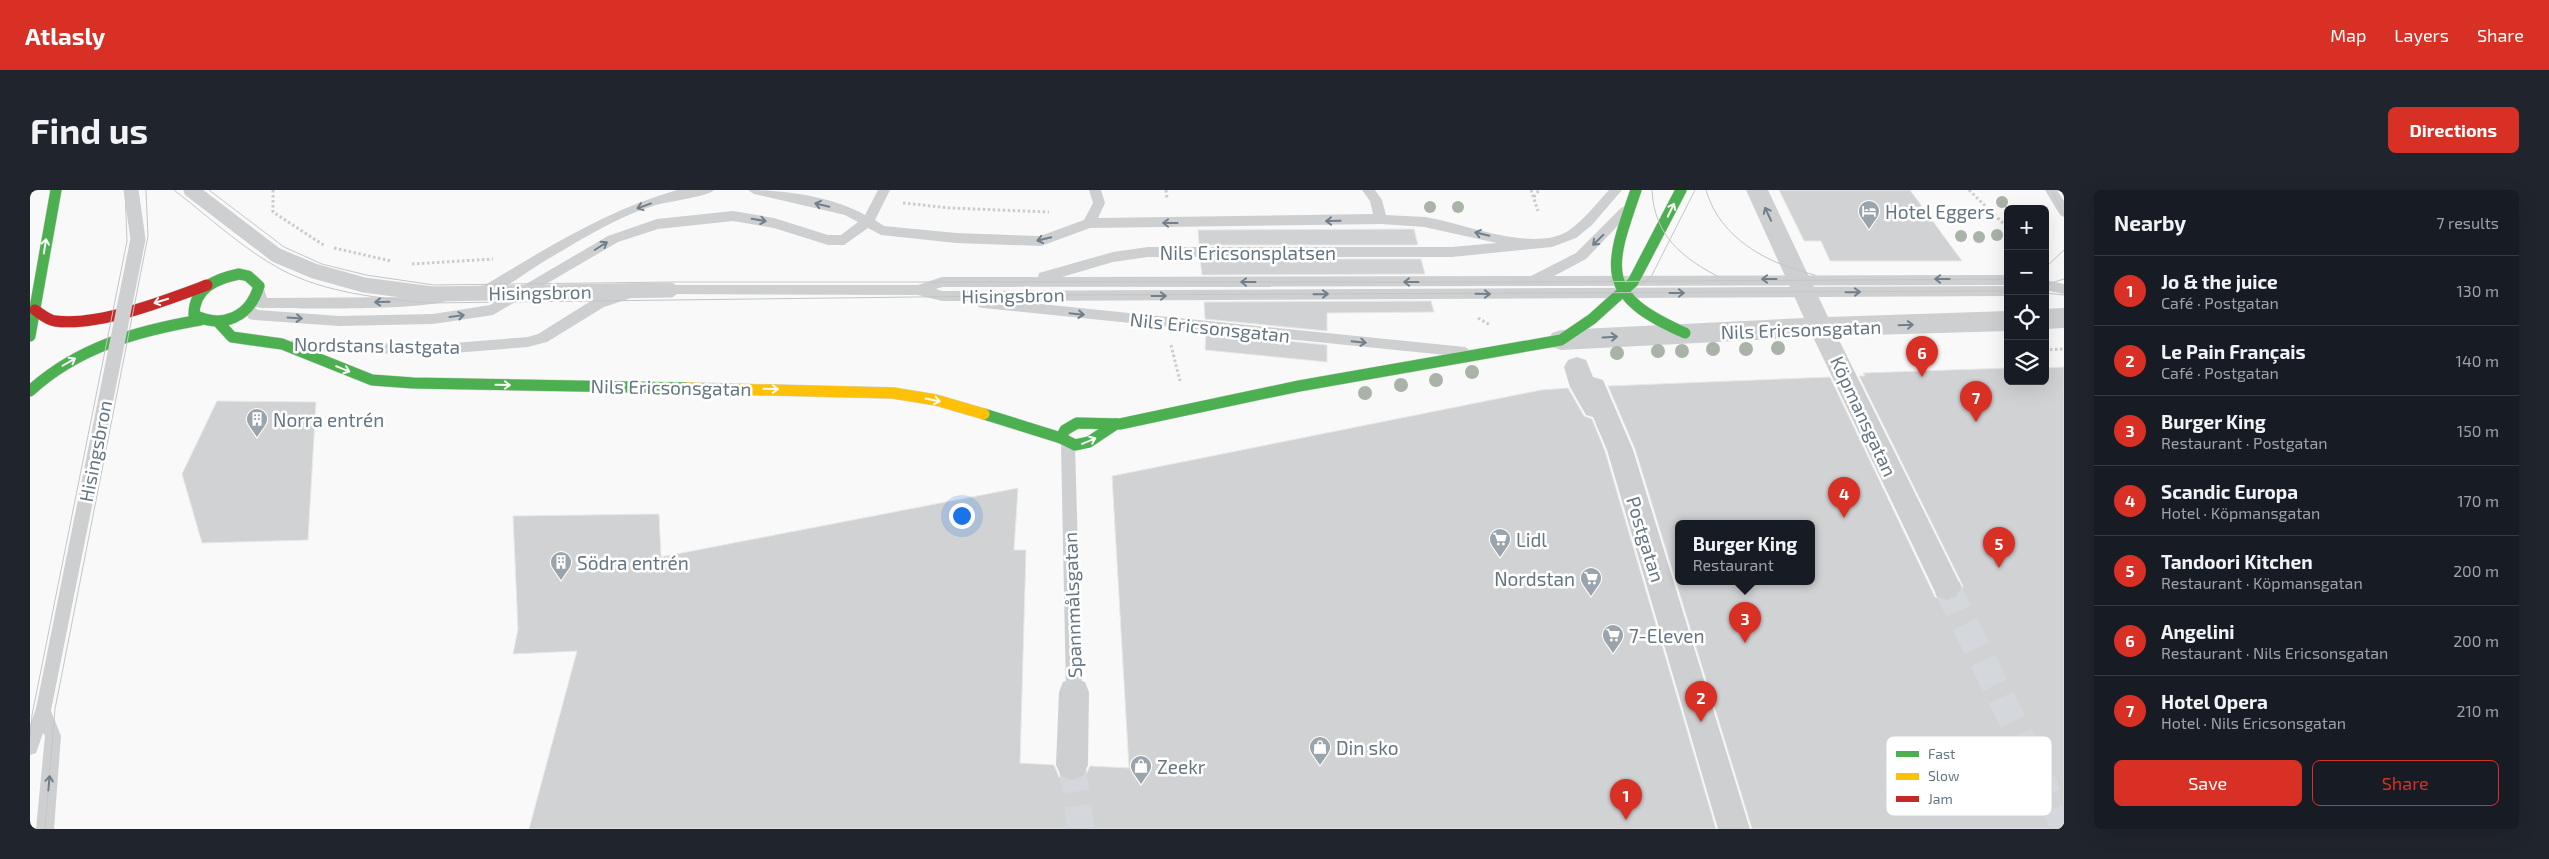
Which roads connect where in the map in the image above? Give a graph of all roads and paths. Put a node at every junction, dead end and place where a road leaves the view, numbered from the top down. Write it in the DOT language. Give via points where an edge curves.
graph roads {
  1 [pos="56,190"];
  2 [pos="131,190"];
  3 [pos="191,190"];
  4 [pos="273,190"];
  5 [pos="708,190"];
  6 [pos="754,190"];
  7 [pos="1368,190"];
  8 [pos="1531,190"];
  9 [pos="1539,190"];
  10 [pos="1616,190"];
  11 [pos="1636,190"];
  12 [pos="1680,190"];
  13 [pos="1757,190"];
  14 [pos="1969,190"];
  15 [pos="2051,190"];
  16 [pos="881,195"];
  17 [pos="1097,196"];
  18 [pos="1533,197"];
  19 [pos="1631,204"];
  20 [pos="1538,211"];
  21 [pos="2064,212"];
  22 [pos="1381,219"];
  23 [pos="868,221"];
  24 [pos="1090,223"];
  25 [pos="2004,224"];
  26 [pos="1530,244"];
  27 [pos="496,259"];
  28 [pos="398,262"];
  29 [pos="407,264"];
  30 [pos="1032,281"];
  31 [pos="1530,282"];
  32 [pos="1633,282"];
  33 [pos="207,284"];
  34 [pos="1801,286"];
  35 [pos="2004,286"];
  36 [pos="2049,286"];
  37 [pos="2004,287"];
  38 [pos="1620,288"];
  39 [pos="2064,289"];
  40 [pos="670,290"];
  41 [pos="918,290"];
  42 [pos="259,293"];
  43 [pos="2049,293"];
  44 [pos="2064,295"];
  45 [pos="942,296"];
  46 [pos="250,309"];
  47 [pos="35,310"];
  48 [pos="2064,318"];
  49 [pos="2049,319"];
  50 [pos="200,320"];
  51 [pos="2004,321"];
  52 [pos="219,323"];
  53 [pos="1822,329"];
  54 [pos="1685,333"];
  55 [pos="30,336"];
  56 [pos="1561,340"];
  57 [pos="282,344"];
  58 [pos="2064,349"];
  59 [pos="2049,350"];
  60 [pos="1478,353"];
  61 [pos="30,391"];
  62 [pos="1116,424"];
  63 [pos="1064,441"];
  64 [pos="1620,450"];
  65 [pos="1942,580"];
  66 [pos="1074,692"];
  67 [pos="43,712"];
  68 [pos="30,747"];
  69 [pos="1072,765"];
  70 [pos="45,829"];
  71 [pos="1734,829"];
  47 -- 1 [label="main road, one-way"];
  2 -- 67 [label="lane, Hisingsbron, bridge" via="138,239"];
  3 -- 40 [label="lane, Hisingsbron, bridge" via="276,255 314,271 364,285 433,294"];
  4 -- 28 [label="path" via="273,212 325,246"];
  5 -- 42 [label="lane, one-way" via="684,192 612,218 488,290 419,302 261,303"];
  23 -- 6 [label="lane, one-way" via="848,211"];
  7 -- 22 [label="lane" via="1376,200"];
  8 -- 18 [label="path"];
  9 -- 18 [label="path"];
  10 -- 26 [label="lane" via="1571,235 1552,242"];
  11 -- 19 [label="main road"];
  32 -- 12 [label="main road, one-way"];
  34 -- 13 [label="street, Köpmansgatan, one-way"];
  14 -- 25 [label="path"];
  15 -- 21 [label="lane"];
  16 -- 17 [label="path" via="950,208 1044,213"];
  16 -- 23 [label="lane"];
  17 -- 24 [label="lane"];
  18 -- 20 [label="path"];
  19 -- 31 [label="lane, one-way" via="1581,256"];
  19 -- 38 [label="main road" via="1617,259"];
  22 -- 24 [label="lane, one-way"];
  26 -- 22 [label="lane, one-way" via="1424,222"];
  24 -- 23 [label="lane, one-way" via="1041,241 956,238 881,230"];
  46 -- 23 [label="lane, one-way" via="254,315 339,321 433,319 485,312 613,239 657,224 733,216 774,223 828,240 844,240"];
  26 -- 30 [label="lane, Nils Ericsonsplatsen" via="1467,251 1148,252 1106,259"];
  27 -- 29 [label="path"];
  31 -- 30 [label="lane, Hisingsbron, one-way"];
  30 -- 41 [label="lane, Hisingsbron" via="942,282"];
  31 -- 38 [label="lane, Hisingsbron"];
  34 -- 32 [label="lane, one-way"];
  32 -- 38 [label="lane"];
  33 -- 42 [label="main road" via="228,275 248,276 259,286"];
  33 -- 47 [label="main road, one-way" via="162,302 85,319 53,321"];
  33 -- 50 [label="main road" via="194,300 192,308"];
  35 -- 34 [label="lane, one-way" via="1991,279"];
  34 -- 37 [label="lane, one-way"];
  38 -- 34 [label="lane, one-way"];
  34 -- 53 [label="street, Köpmansgatan"];
  36 -- 39 [label="lane"];
  45 -- 38 [label="lane, Hisingsbron, one-way"];
  38 -- 54 [label="main road, Nils Ericsonsgatan" via="1649,317"];
  38 -- 56 [label="main road, Nils Ericsonsgatan" via="1592,319"];
  40 -- 41 [label="lane, Hisingsbron"];
  40 -- 57 [label="lane, Nordstans lastgata" via="634,291 598,303 542,338 528,342 429,350"];
  41 -- 45 [label="lane, Hisingsbron"];
  42 -- 46 [label="main road"];
  43 -- 44 [label="lane"];
  45 -- 60 [label="lane, Nils Ericsonsgatan, one-way" via="1010,307"];
  46 -- 52 [label="main road" via="241,316"];
  46 -- 57 [label="lane, Nils Ericsonsgatan" via="241,330"];
  47 -- 55 [label="main road"];
  48 -- 49 [label="street"];
  50 -- 52 [label="main road"];
  61 -- 50 [label="main road, one-way" via="67,363 119,338 160,325"];
  53 -- 51 [label="street, Nils Ericsonsgatan, one-way"];
  52 -- 57 [label="main road, Nils Ericsonsgatan" via="232,337"];
  53 -- 54 [label="street, Nils Ericsonsgatan"];
  53 -- 65 [label="street, Köpmansgatan"];
  56 -- 54 [label="street, Nils Ericsonsgatan, one-way"];
  56 -- 60 [label="main road, Nils Ericsonsgatan"];
  57 -- 63 [label="main road, Nils Ericsonsgatan, one-way" via="372,380 413,384 893,393 936,400"];
  58 -- 59 [label="path"];
  60 -- 62 [label="main road, Nils Ericsonsgatan"];
  63 -- 62 [label="main road, Nils Ericsonsgatan, one-way" via="1076,446 1093,441"];
  62 -- 63 [label="main road, Nils Ericsonsgatan" via="1088,421 1071,424 1064,429"];
  63 -- 66 [label="lane, Spannmålsgatan"];
  64 -- 64 [label="street, Postgatan" via="1599,383 1583,387"];
  64 -- 71 [label="street, Postgatan"];
  66 -- 69 [label="street, Spannmålsgatan"];
  67 -- 68 [label="lane, Hisingsbron"];
  70 -- 67 [label="lane, one-way" via="53,736"];
}
